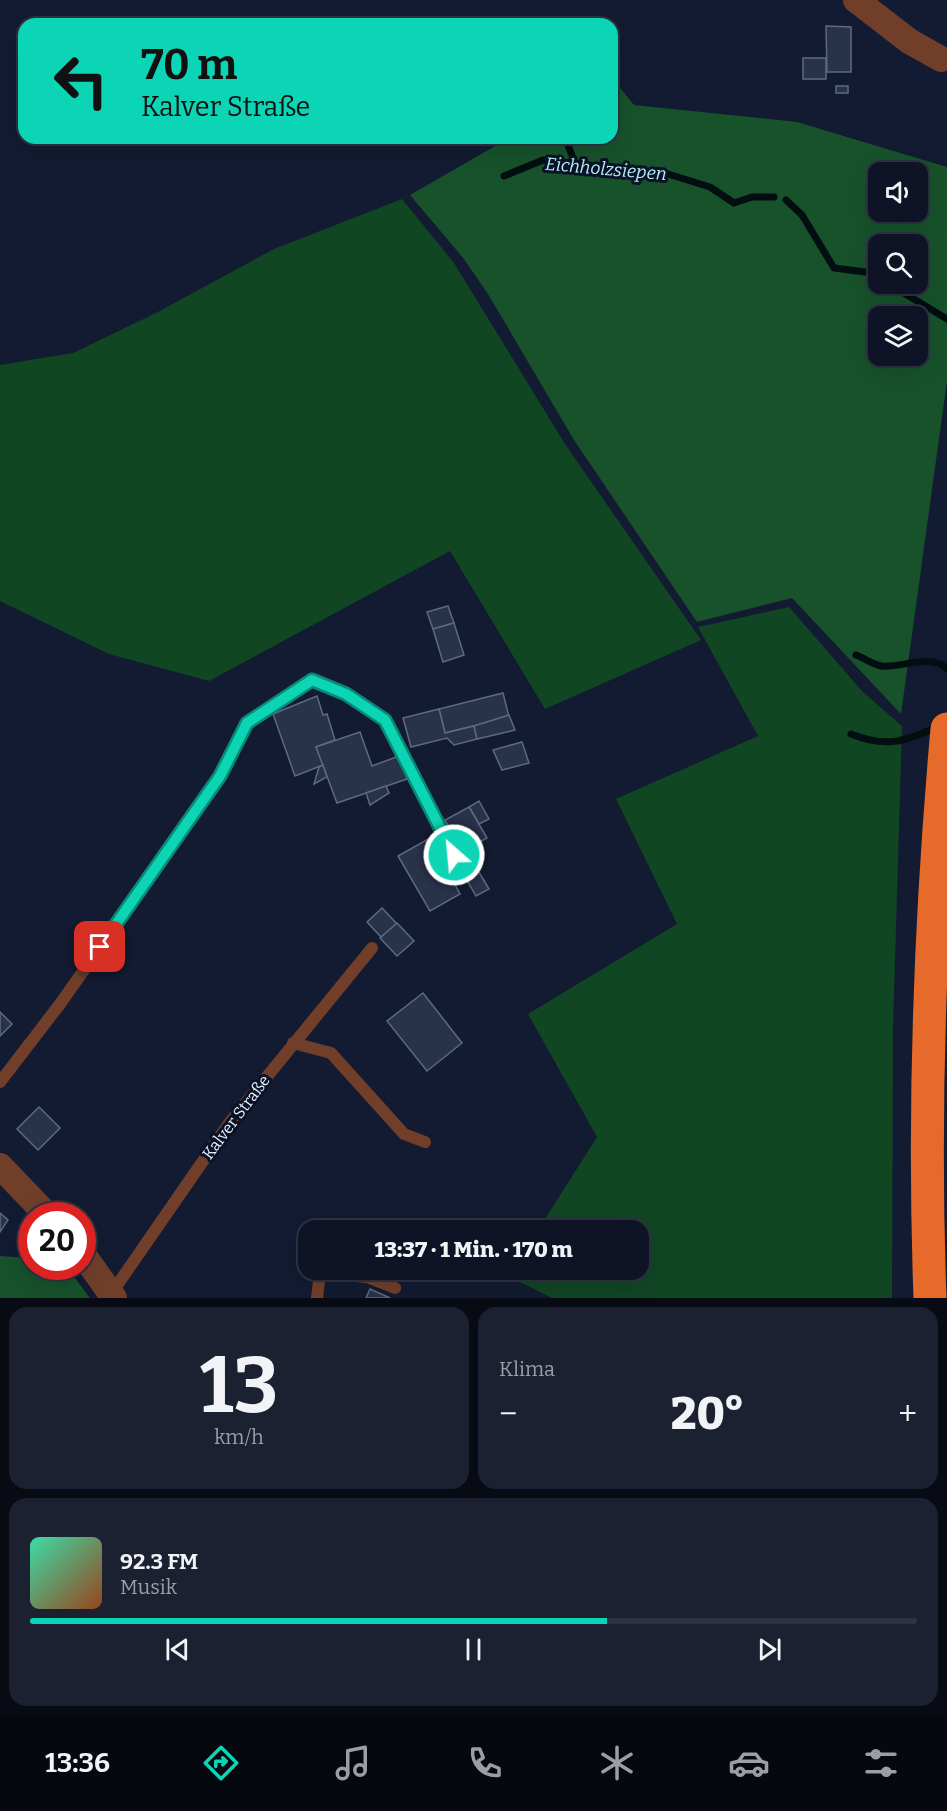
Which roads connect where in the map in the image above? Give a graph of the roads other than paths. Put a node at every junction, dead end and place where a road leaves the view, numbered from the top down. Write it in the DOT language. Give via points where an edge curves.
graph roads {
  1 [pos="856,0"];
  2 [pos="941,59"];
  3 [pos="947,729"];
  4 [pos="454,855"];
  5 [pos="372,948"];
  6 [pos="293,1044"];
  7 [pos="0,1082"];
  8 [pos="425,1142"];
  9 [pos="0,1166"];
  10 [pos="34,1202"];
  11 [pos="96,1273"];
  12 [pos="395,1288"];
  13 [pos="112,1296"];
  14 [pos="317,1298"];
  15 [pos="930,1298"];
  1 -- 2 [label="street" via="909,41"];
  3 -- 15 [label="highway" via="928,1044"];
  4 -- 7 [label="lane" via="385,720 346,694 312,680 247,723 220,776 60,1004"];
  5 -- 6 [label="lane, Kalver Straße"];
  6 -- 8 [label="lane" via="331,1053 404,1134"];
  6 -- 13 [label="lane, Kalver Straße" via="230,1122"];
  9 -- 10 [label="street"];
  11 -- 13 [label="street, Kalver Straße"];
  12 -- 14 [label="lane" via="367,1277 320,1273"];
}
